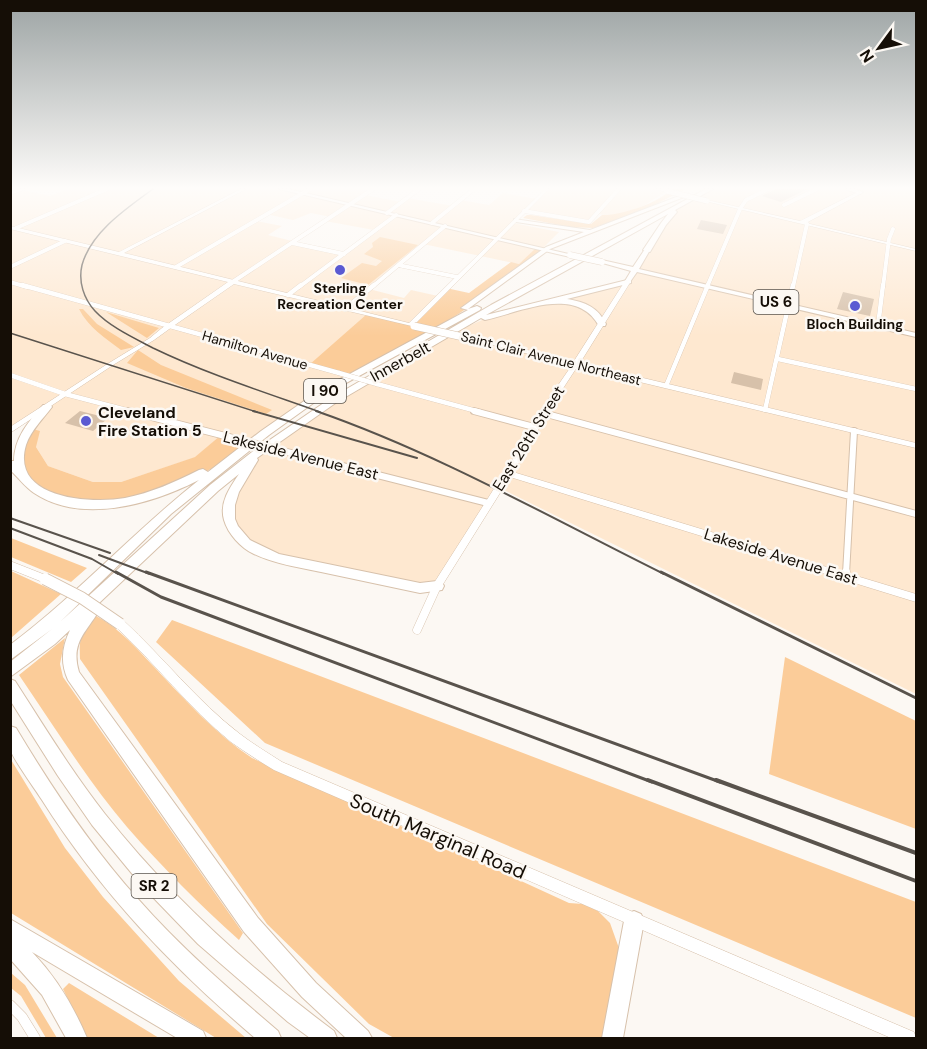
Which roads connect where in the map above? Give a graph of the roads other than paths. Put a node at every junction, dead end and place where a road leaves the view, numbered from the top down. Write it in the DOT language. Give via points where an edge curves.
graph roads {
  1 [pos="54,238"];
  2 [pos="150,238"];
  3 [pos="225,238"];
  4 [pos="300,238"];
  5 [pos="365,238"];
  6 [pos="431,238"];
  7 [pos="497,238"];
  8 [pos="576,238"];
  9 [pos="605,238"];
  10 [pos="622,238"];
  11 [pos="655,238"];
  12 [pos="729,238"];
  13 [pos="801,238"];
  14 [pos="868,238"];
  15 [pos="890,238"];
  16 [pos="65,241"];
  17 [pos="292,243"];
  18 [pos="889,243"];
  19 [pos="545,249"];
  20 [pos="647,250"];
  21 [pos="916,250"];
  22 [pos="119,254"];
  23 [pos="344,254"];
  24 [pos="398,265"];
  25 [pos="10,267"];
  26 [pos="176,267"];
  27 [pos="635,269"];
  28 [pos="456,278"];
  29 [pos="234,281"];
  30 [pos="628,281"];
  31 [pos="10,282"];
  32 [pos="708,287"];
  33 [pos="288,295"];
  34 [pos="544,302"];
  35 [pos="789,305"];
  36 [pos="345,309"];
  37 [pos="602,324"];
  38 [pos="412,325"];
  39 [pos="169,326"];
  40 [pos="878,326"];
  41 [pos="916,335"];
  42 [pos="443,337"];
  43 [pos="421,338"];
  44 [pos="778,359"];
  45 [pos="575,364"];
  46 [pos="10,375"];
  47 [pos="666,386"];
  48 [pos="916,389"];
  49 [pos="65,394"];
  50 [pos="46,407"];
  51 [pos="765,410"];
  52 [pos="543,413"];
  53 [pos="534,427"];
  54 [pos="10,431"];
  55 [pos="854,431"];
  56 [pos="916,446"];
  57 [pos="256,454"];
  58 [pos="235,455"];
  59 [pos="10,464"];
  60 [pos="507,472"];
  61 [pos="21,473"];
  62 [pos="849,495"];
  63 [pos="488,503"];
  64 [pos="916,514"];
  65 [pos="135,560"];
  66 [pos="10,565"];
  67 [pos="846,576"];
  68 [pos="437,586"];
  69 [pos="916,598"];
  70 [pos="417,630"];
  71 [pos="10,654"];
  72 [pos="10,671"];
  73 [pos="15,693"];
  74 [pos="10,733"];
  75 [pos="634,921"];
  76 [pos="10,928"];
  77 [pos="10,945"];
  78 [pos="10,1005"];
  79 [pos="35,1038"];
  80 [pos="76,1038"];
  81 [pos="196,1038"];
  82 [pos="272,1038"];
  83 [pos="327,1038"];
  84 [pos="361,1038"];
  85 [pos="612,1038"];
  86 [pos="908,1038"];
  1 -- 16 [label="street, Saint Clair Avenue Northeast"];
  2 -- 22 [label="street"];
  3 -- 26 [label="street"];
  4 -- 17 [label="street"];
  5 -- 23 [label="street"];
  6 -- 24 [label="street"];
  7 -- 19 [label="main road, US 6"];
  7 -- 28 [label="street"];
  8 -- 19 [label="highway"];
  9 -- 43 [label="highway, Innerbelt / I 90"];
  10 -- 42 [label="highway, Innerbelt / I 90"];
  11 -- 20 [label="highway"];
  12 -- 32 [label="street"];
  13 -- 35 [label="street"];
  14 -- 18 [label="street"];
  15 -- 18 [label="street"];
  16 -- 22 [label="street, Saint Clair Avenue Northeast"];
  16 -- 25 [label="street"];
  17 -- 23 [label="street"];
  17 -- 29 [label="street"];
  18 -- 21 [label="street"];
  18 -- 40 [label="street"];
  19 -- 27 [label="main road, US 6, bridge"];
  19 -- 43 [label="highway"];
  20 -- 27 [label="main road, East 26th Street"];
  22 -- 26 [label="street, Saint Clair Avenue Northeast"];
  23 -- 33 [label="street"];
  24 -- 28 [label="street"];
  24 -- 36 [label="street"];
  26 -- 29 [label="street, Saint Clair Avenue Northeast"];
  27 -- 30 [label="main road, East 26th Street"];
  27 -- 32 [label="main road, US 6"];
  28 -- 38 [label="street"];
  29 -- 33 [label="street, Saint Clair Avenue Northeast"];
  29 -- 39 [label="street"];
  30 -- 34 [label="highway"];
  30 -- 37 [label="street, East 26th Street"];
  31 -- 39 [label="street, Hamilton Avenue"];
  32 -- 35 [label="main road, US 6"];
  32 -- 47 [label="street"];
  33 -- 36 [label="street, Saint Clair Avenue Northeast"];
  34 -- 37 [label="highway" via="582,305 596,313"];
  34 -- 42 [label="highway" via="489,317"];
  35 -- 40 [label="main road, US 6"];
  35 -- 44 [label="street"];
  36 -- 38 [label="street, Saint Clair Avenue Northeast"];
  37 -- 45 [label="street, East 26th Street"];
  38 -- 45 [label="street, Saint Clair Avenue Northeast, bridge"];
  39 -- 49 [label="street"];
  39 -- 53 [label="street, Hamilton Avenue, bridge"];
  40 -- 41 [label="main road, US 6"];
  42 -- 57 [label="highway, Innerbelt / I 90" via="348,391"];
  43 -- 58 [label="highway, Innerbelt / I 90" via="323,392"];
  44 -- 48 [label="street"];
  44 -- 51 [label="street"];
  45 -- 47 [label="street, Saint Clair Avenue Northeast"];
  45 -- 52 [label="street, East 26th Street"];
  46 -- 49 [label="street, Lakeside Avenue East"];
  47 -- 51 [label="street, Saint Clair Avenue Northeast"];
  49 -- 50 [label="street"];
  49 -- 63 [label="street, Lakeside Avenue East, bridge"];
  50 -- 54 [label="street"];
  50 -- 61 [label="highway" via="22,441 18,458"];
  51 -- 55 [label="street, Saint Clair Avenue Northeast"];
  52 -- 53 [label="street, East 26th Street"];
  52 -- 62 [label="street"];
  53 -- 60 [label="street, East 26th Street"];
  55 -- 56 [label="street, Saint Clair Avenue Northeast"];
  55 -- 62 [label="street"];
  57 -- 65 [label="highway, Innerbelt / I 90"];
  57 -- 68 [label="highway" via="231,497 228,512 233,528 251,547 277,558 420,588"];
  58 -- 61 [label="highway" via="170,490 112,503 54,498 35,488"];
  58 -- 71 [label="highway, Innerbelt / I 90" via="167,511 50,622"];
  59 -- 61 [label="highway"];
  60 -- 63 [label="street, East 26th Street"];
  60 -- 67 [label="street, Lakeside Avenue East"];
  62 -- 64 [label="street"];
  62 -- 67 [label="street"];
  63 -- 68 [label="street, East 26th Street"];
  65 -- 72 [label="highway, Innerbelt / I 90" via="50,640"];
  65 -- 84 [label="highway" via="76,631 69,651 73,675 251,925 309,990"];
  66 -- 75 [label="street, South Marginal Road, bridge" via="82,598 120,624 215,721 261,757"];
  67 -- 69 [label="street, Lakeside Avenue East"];
  68 -- 70 [label="street, East 26th Street"];
  73 -- 83 [label="highway, SR 2" via="77,790 145,876 233,962"];
  74 -- 82 [label="highway" via="62,816 131,905 191,967"];
  75 -- 85 [label="highway"];
  75 -- 86 [label="street, South Marginal Road"];
  76 -- 81 [label="highway"];
  77 -- 80 [label="highway" via="43,978"];
  78 -- 79 [label="street"];
}
